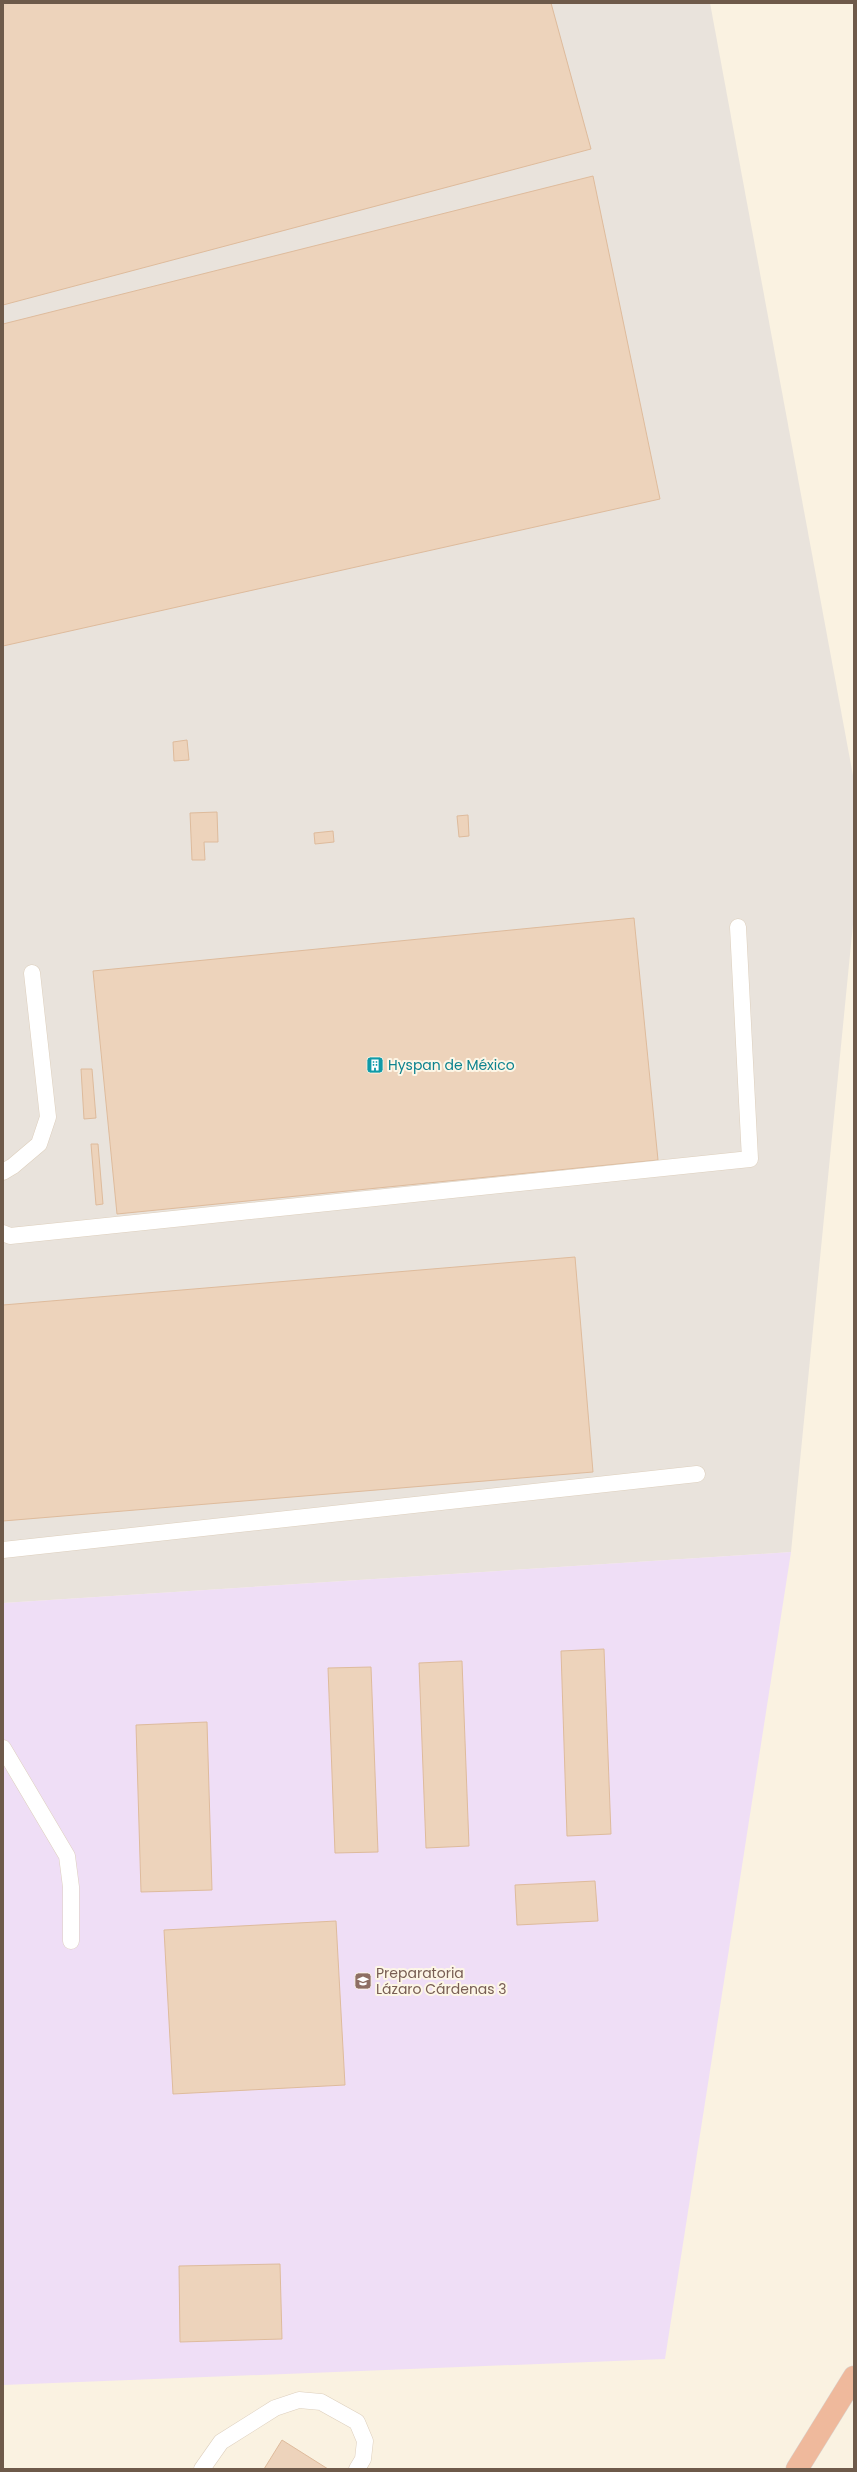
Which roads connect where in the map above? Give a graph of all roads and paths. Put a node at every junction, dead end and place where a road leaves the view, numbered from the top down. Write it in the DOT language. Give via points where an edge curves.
graph roads {
  1 [pos="738,927"];
  2 [pos="32,973"];
  3 [pos="3,1172"];
  4 [pos="3,1233"];
  5 [pos="697,1474"];
  6 [pos="3,1550"];
  7 [pos="3,1748"];
  8 [pos="71,1941"];
  9 [pos="854,2377"];
  10 [pos="854,2400"];
  11 [pos="821,2429"];
  12 [pos="202,2469"];
  13 [pos="357,2469"];
  14 [pos="797,2469"];
  1 -- 4 [label="lane" via="750,1159 10,1236"];
  2 -- 3 [label="lane" via="48,1117 38,1144 14,1166"];
  5 -- 6 [label="lane"];
  7 -- 8 [label="lane" via="67,1856 71,1887"];
  9 -- 11 [label="highway"];
  10 -- 11 [label="highway"];
  11 -- 14 [label="highway"];
  12 -- 13 [label="lane" via="221,2442 275,2408 298,2400 321,2402 357,2422 365,2441 363,2459"];
}
